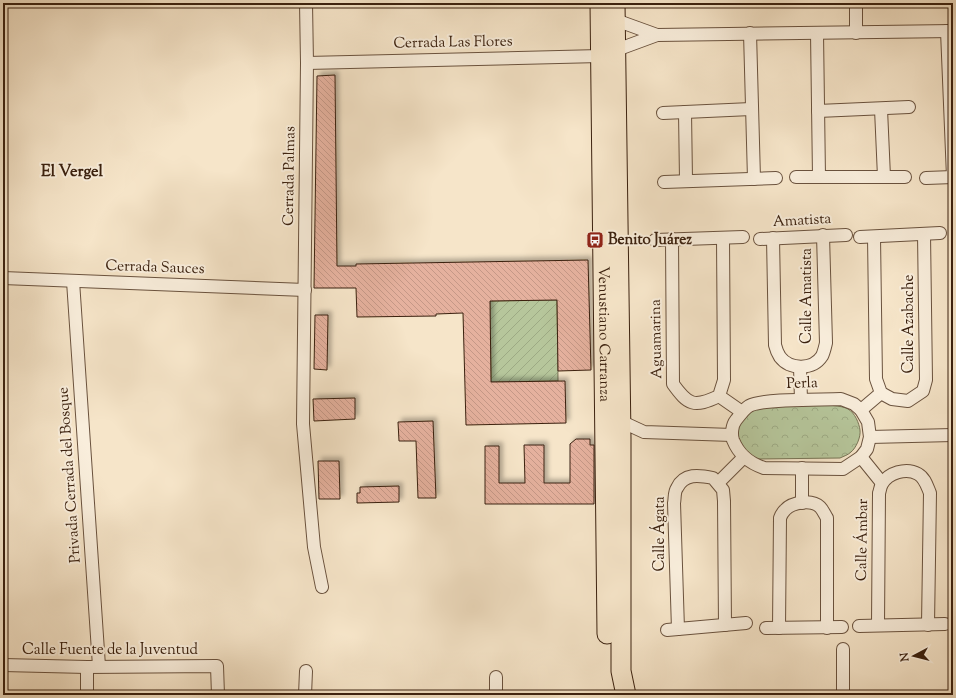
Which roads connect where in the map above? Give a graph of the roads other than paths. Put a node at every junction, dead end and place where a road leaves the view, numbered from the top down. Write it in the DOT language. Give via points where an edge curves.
graph roads {
  1 [pos="306,3"];
  2 [pos="856,3"];
  3 [pos="608,10"];
  4 [pos="950,31"];
  5 [pos="750,33"];
  6 [pos="816,33"];
  7 [pos="856,33"];
  8 [pos="657,35"];
  9 [pos="608,53"];
  10 [pos="307,63"];
  11 [pos="908,107"];
  12 [pos="952,107"];
  13 [pos="751,108"];
  14 [pos="881,109"];
  15 [pos="818,111"];
  16 [pos="685,112"];
  17 [pos="663,113"];
  18 [pos="796,177"];
  19 [pos="819,177"];
  20 [pos="884,177"];
  21 [pos="905,177"];
  22 [pos="953,177"];
  23 [pos="776,178"];
  24 [pos="926,178"];
  25 [pos="754,179"];
  26 [pos="686,180"];
  27 [pos="664,182"];
  28 [pos="940,233"];
  29 [pos="846,234"];
  30 [pos="924,234"];
  31 [pos="823,235"];
  32 [pos="743,237"];
  33 [pos="860,237"];
  34 [pos="874,237"];
  35 [pos="723,238"];
  36 [pos="773,238"];
  37 [pos="672,239"];
  38 [pos="760,239"];
  39 [pos="655,240"];
  40 [pos="3,278"];
  41 [pos="73,281"];
  42 [pos="305,290"];
  43 [pos="800,367"];
  44 [pos="881,394"];
  45 [pos="719,396"];
  46 [pos="801,400"];
  47 [pos="861,410"];
  48 [pos="742,412"];
  49 [pos="614,419"];
  50 [pos="644,432"];
  51 [pos="732,435"];
  52 [pos="953,435"];
  53 [pos="870,437"];
  54 [pos="614,448"];
  55 [pos="744,457"];
  56 [pos="861,457"];
  57 [pos="802,468"];
  58 [pos="718,483"];
  59 [pos="882,484"];
  60 [pos="802,503"];
  61 [pos="322,587"];
  62 [pos="746,623"];
  63 [pos="945,624"];
  64 [pos="725,625"];
  65 [pos="878,625"];
  66 [pos="928,625"];
  67 [pos="859,626"];
  68 [pos="842,627"];
  69 [pos="827,628"];
  70 [pos="843,649"];
  71 [pos="612,655"];
  72 [pos="3,666"];
  73 [pos="93,667"];
  74 [pos="306,671"];
  75 [pos="496,677"];
  76 [pos="87,695"];
  77 [pos="218,695"];
  78 [pos="305,695"];
  79 [pos="496,695"];
  80 [pos="613,695"];
  81 [pos="626,695"];
  82 [pos="843,695"];
  1 -- 10 [label="street, Cerrada Palmas"];
  2 -- 7 [label="street"];
  3 -- 8 [label="street"];
  3 -- 9 [label="main road, Venustiano Carranza"];
  4 -- 7 [label="street"];
  4 -- 12 [label="street"];
  5 -- 6 [label="street"];
  5 -- 8 [label="street"];
  5 -- 13 [label="street"];
  6 -- 7 [label="street"];
  6 -- 15 [label="street"];
  8 -- 9 [label="street, Cerrada Las Flores"];
  9 -- 10 [label="street, Cerrada Las Flores"];
  9 -- 49 [label="main road, Venustiano Carranza"];
  10 -- 42 [label="street, Cerrada Palmas"];
  11 -- 14 [label="street"];
  12 -- 22 [label="street"];
  13 -- 16 [label="street"];
  13 -- 25 [label="street"];
  14 -- 15 [label="street"];
  14 -- 20 [label="street"];
  15 -- 19 [label="street"];
  16 -- 17 [label="street"];
  16 -- 26 [label="street"];
  18 -- 19 [label="street"];
  19 -- 20 [label="street"];
  20 -- 21 [label="street"];
  22 -- 24 [label="street"];
  23 -- 25 [label="street"];
  25 -- 26 [label="street"];
  26 -- 27 [label="street"];
  28 -- 30 [label="street"];
  29 -- 31 [label="street, Amatista"];
  30 -- 34 [label="street"];
  30 -- 44 [label="street, Calle Azabache" via="926,380 923,391 908,401 892,399"];
  31 -- 36 [label="street, Amatista"];
  31 -- 43 [label="street, Calle Amatista" via="826,343 822,355 815,363"];
  32 -- 35 [label="street"];
  33 -- 34 [label="street"];
  34 -- 44 [label="street" via="876,379"];
  35 -- 37 [label="street"];
  35 -- 45 [label="street" via="724,380"];
  36 -- 38 [label="street, Amatista"];
  36 -- 43 [label="street, Calle Amatista" via="775,345 780,357 789,364"];
  37 -- 39 [label="street"];
  37 -- 45 [label="street, Aguamarina" via="673,384 687,401 700,404"];
  40 -- 41 [label="street, Cerrada Sauces"];
  41 -- 42 [label="street, Cerrada Sauces"];
  41 -- 73 [label="street, Privada Cerrada del Bosque"];
  42 -- 61 [label="street, Cerrada Palmas" via="303,424 314,547"];
  43 -- 46 [label="street"];
  44 -- 47 [label="street"];
  45 -- 48 [label="street"];
  46 -- 47 [label="street, Perla" via="841,399"];
  46 -- 48 [label="street, Perla" via="762,402 749,406"];
  47 -- 53 [label="street" via="868,422"];
  48 -- 51 [label="street" via="734,423"];
  49 -- 50 [label="street"];
  49 -- 54 [label="main road, Venustiano Carranza"];
  50 -- 51 [label="street"];
  50 -- 54 [label="street"];
  51 -- 55 [label="street" via="736,448"];
  52 -- 53 [label="street"];
  53 -- 56 [label="street" via="867,449"];
  54 -- 71 [label="main road, Venustiano Carranza"];
  55 -- 57 [label="street" via="764,468"];
  55 -- 58 [label="street"];
  56 -- 57 [label="street" via="843,468"];
  56 -- 59 [label="street"];
  57 -- 60 [label="street"];
  58 -- 64 [label="street" via="724,501"];
  58 -- 64 [label="street, Calle Ágata" via="713,478 691,476 682,481 676,489 672,630"];
  59 -- 65 [label="street, Calle Ámbar" via="879,493"];
  59 -- 66 [label="street, Calle Ámbar" via="895,472 907,471 918,474 926,482 930,493"];
  60 -- 69 [label="street" via="812,503 820,507 827,518"];
  60 -- 69 [label="street" via="791,505 780,518 773,628"];
  62 -- 64 [label="street"];
  63 -- 66 [label="street"];
  65 -- 66 [label="street"];
  65 -- 67 [label="street"];
  68 -- 69 [label="street"];
  70 -- 82 [label="street"];
  71 -- 80 [label="main road"];
  71 -- 81 [label="main road" via="621,671"];
  72 -- 73 [label="street, Calle Fuente de la Juventud"];
  73 -- 76 [label="street, Privada Cerrada del Bosque"];
  73 -- 77 [label="street, Calle Fuente de la Juventud" via="217,666"];
  74 -- 78 [label="street"];
  75 -- 79 [label="street"];
}
